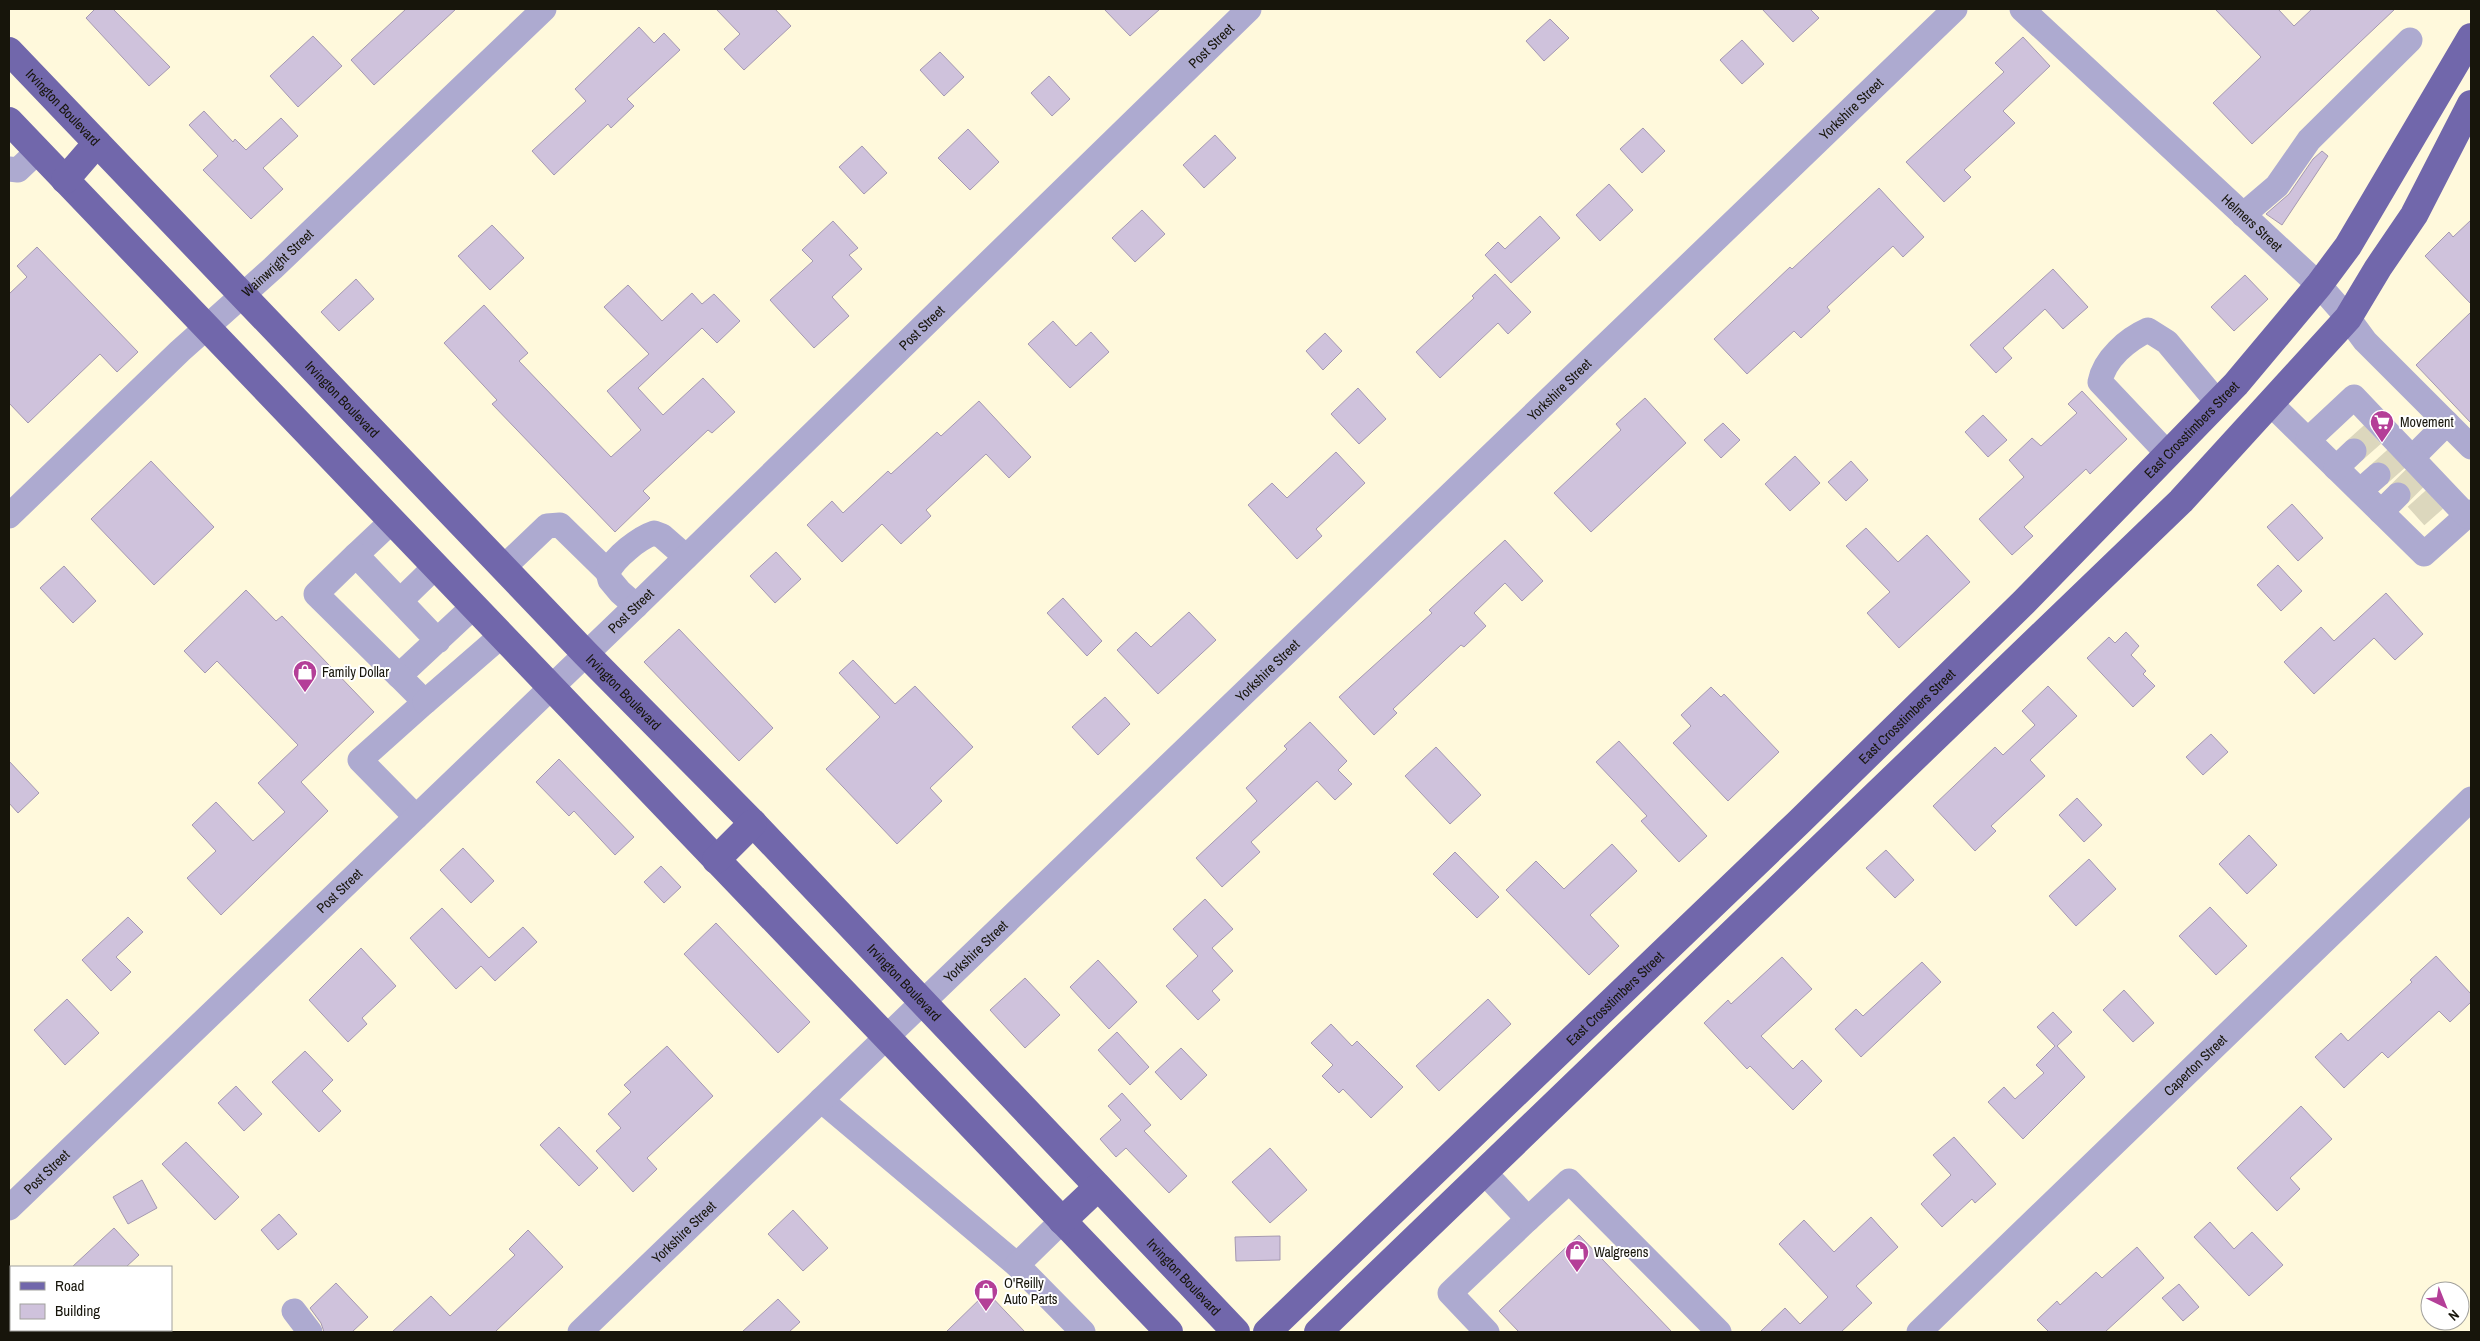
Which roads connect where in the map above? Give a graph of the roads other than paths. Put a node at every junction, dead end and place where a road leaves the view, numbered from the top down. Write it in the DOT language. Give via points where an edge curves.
graph roads {
  1 [pos="544,9"];
  2 [pos="1249,9"];
  3 [pos="1955,9"];
  4 [pos="2022,9"];
  5 [pos="2471,37"];
  6 [pos="2410,40"];
  7 [pos="9,50"];
  8 [pos="2471,104"];
  9 [pos="9,121"];
  10 [pos="97,143"];
  11 [pos="38,151"];
  12 [pos="9,169"];
  13 [pos="65,180"];
  14 [pos="2244,215"];
  15 [pos="2319,285"];
  16 [pos="242,295"];
  17 [pos="2348,318"];
  18 [pos="206,328"];
  19 [pos="2270,403"];
  20 [pos="2218,404"];
  21 [pos="2447,423"];
  22 [pos="2308,440"];
  23 [pos="2471,447"];
  24 [pos="2354,451"];
  25 [pos="2168,454"];
  26 [pos="2336,468"];
  27 [pos="2378,475"];
  28 [pos="2405,475"];
  29 [pos="2360,491"];
  30 [pos="2469,514"];
  31 [pos="9,516"];
  32 [pos="390,522"];
  33 [pos="356,555"];
  34 [pos="686,557"];
  35 [pos="434,567"];
  36 [pos="504,568"];
  37 [pos="608,572"];
  38 [pos="400,601"];
  39 [pos="2024,602"];
  40 [pos="636,606"];
  41 [pos="473,607"];
  42 [pos="2051,627"];
  43 [pos="500,636"];
  44 [pos="438,641"];
  45 [pos="586,654"];
  46 [pos="399,676"];
  47 [pos="551,688"];
  48 [pos="425,702"];
  49 [pos="2471,799"];
  50 [pos="416,817"];
  51 [pos="753,823"];
  52 [pos="1798,823"];
  53 [pos="1820,849"];
  54 [pos="716,860"];
  55 [pos="922,1002"];
  56 [pos="886,1038"];
  57 [pos="821,1100"];
  58 [pos="1458,1150"];
  59 [pos="1482,1174"];
  60 [pos="1098,1187"];
  61 [pos="9,1208"];
  62 [pos="1528,1219"];
  63 [pos="1062,1221"];
  64 [pos="1017,1265"];
  65 [pos="294,1311"];
  66 [pos="310,1332"];
  67 [pos="580,1332"];
  68 [pos="1083,1332"];
  69 [pos="1169,1332"];
  70 [pos="1236,1332"];
  71 [pos="1267,1332"];
  72 [pos="1318,1332"];
  73 [pos="1487,1332"];
  74 [pos="1719,1332"];
  75 [pos="1919,1332"];
  1 -- 16 [label="street, Wainwright Street"];
  2 -- 34 [label="street, Post Street"];
  3 -- 55 [label="street, Yorkshire Street"];
  4 -- 14 [label="street, Helmers Street"];
  5 -- 15 [label="main road, East Crosstimbers Street" via="2376,201"];
  6 -- 14 [label="street" via="2309,140 2277,186"];
  7 -- 10 [label="main road, Irvington Boulevard"];
  8 -- 17 [label="main road" via="2414,215"];
  9 -- 11 [label="main road"];
  10 -- 13 [label="main road"];
  10 -- 16 [label="main road, Irvington Boulevard"];
  11 -- 12 [label="street" via="18,170"];
  11 -- 13 [label="main road"];
  13 -- 18 [label="main road"];
  14 -- 15 [label="street, Helmers Street"];
  15 -- 17 [label="street, Helmers Street"];
  15 -- 20 [label="main road, East Crosstimbers Street"];
  16 -- 18 [label="street, Wainwright Street"];
  16 -- 36 [label="main road, Irvington Boulevard"];
  17 -- 19 [label="main road"];
  17 -- 21 [label="street, Helmers Street" via="2365,341"];
  18 -- 31 [label="street, Wainwright Street"];
  18 -- 32 [label="main road"];
  19 -- 22 [label="street"];
  19 -- 42 [label="main road" via="2181,502"];
  20 -- 25 [label="main road, East Crosstimbers Street"];
  20 -- 25 [label="street" via="2167,342 2148,330 2131,338 2102,370 2100,382"];
  21 -- 23 [label="street, Helmers Street"];
  21 -- 28 [label="street"];
  22 -- 26 [label="street"];
  22 -- 28 [label="street" via="2354,397"];
  24 -- 26 [label="street"];
  25 -- 39 [label="main road, East Crosstimbers Street"];
  26 -- 29 [label="street"];
  27 -- 29 [label="street"];
  28 -- 29 [label="street"];
  28 -- 30 [label="street"];
  28 -- 30 [label="street" via="2408,524 2424,554"];
  32 -- 33 [label="street"];
  32 -- 35 [label="main road"];
  33 -- 38 [label="street"];
  33 -- 46 [label="street" via="316,594"];
  34 -- 37 [label="street" via="654,533 646,535"];
  34 -- 40 [label="street, Post Street"];
  35 -- 38 [label="street"];
  35 -- 41 [label="main road"];
  36 -- 37 [label="street" via="547,526 560,525"];
  36 -- 45 [label="main road, Irvington Boulevard"];
  37 -- 40 [label="street" via="610,580"];
  38 -- 44 [label="street"];
  39 -- 42 [label="main road"];
  39 -- 52 [label="main road, East Crosstimbers Street"];
  40 -- 45 [label="street, Post Street"];
  41 -- 43 [label="main road"];
  41 -- 44 [label="street"];
  42 -- 53 [label="main road"];
  43 -- 47 [label="main road"];
  43 -- 48 [label="street"];
  44 -- 46 [label="street"];
  45 -- 47 [label="street, Post Street"];
  45 -- 51 [label="main road, Irvington Boulevard"];
  46 -- 48 [label="street"];
  47 -- 50 [label="street, Post Street"];
  47 -- 54 [label="main road"];
  48 -- 50 [label="street" via="360,760"];
  49 -- 75 [label="street, Caperton Street"];
  50 -- 61 [label="street, Post Street"];
  51 -- 54 [label="main road"];
  51 -- 55 [label="main road, Irvington Boulevard"];
  52 -- 53 [label="main road"];
  52 -- 58 [label="main road, East Crosstimbers Street"];
  53 -- 59 [label="main road"];
  54 -- 56 [label="main road"];
  55 -- 56 [label="street, Yorkshire Street"];
  55 -- 60 [label="main road, Irvington Boulevard"];
  56 -- 57 [label="street, Yorkshire Street"];
  56 -- 63 [label="main road"];
  57 -- 64 [label="street"];
  57 -- 67 [label="street, Yorkshire Street"];
  58 -- 59 [label="main road"];
  58 -- 71 [label="main road, East Crosstimbers Street"];
  59 -- 62 [label="street"];
  59 -- 72 [label="main road"];
  60 -- 63 [label="main road"];
  60 -- 70 [label="main road, Irvington Boulevard"];
  62 -- 73 [label="street" via="1450,1293"];
  62 -- 74 [label="street" via="1569,1181"];
  63 -- 64 [label="street"];
  63 -- 69 [label="main road"];
  64 -- 68 [label="street"];
  65 -- 66 [label="street"];
}
